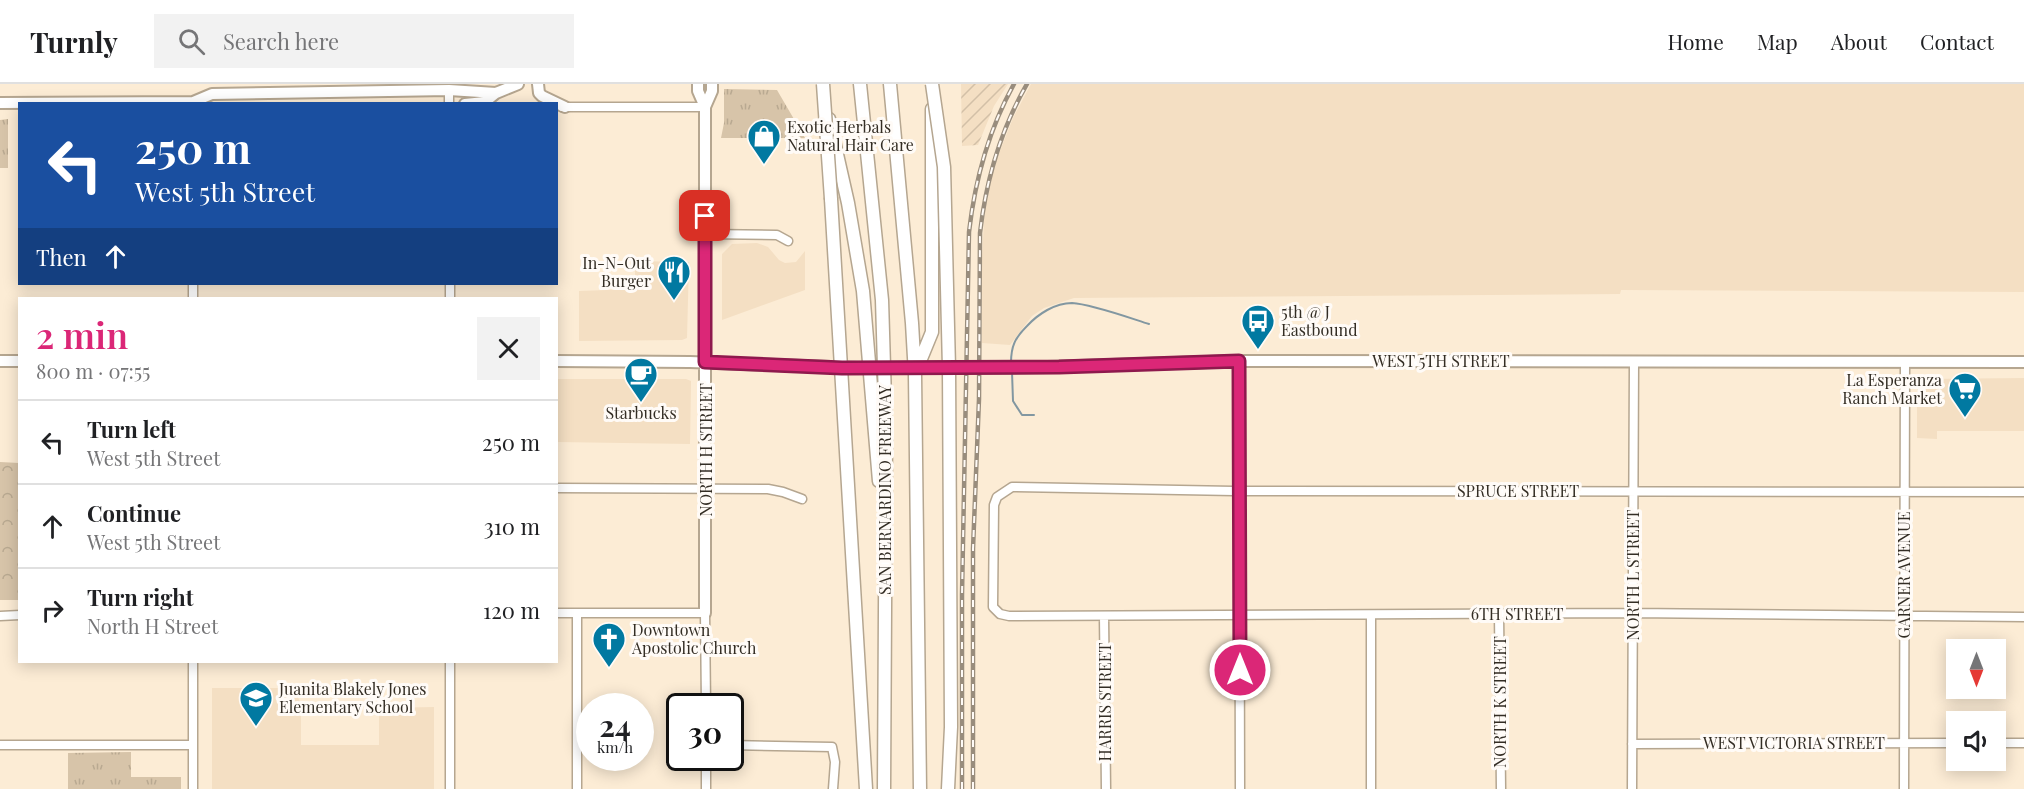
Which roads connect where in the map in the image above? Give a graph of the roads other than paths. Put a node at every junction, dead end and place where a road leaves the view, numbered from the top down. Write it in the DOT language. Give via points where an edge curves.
graph roads {
  1 [pos="518,84"];
  2 [pos="538,84"];
  3 [pos="698,84"];
  4 [pos="712,84"];
  5 [pos="822,84"];
  6 [pos="860,84"];
  7 [pos="890,84"];
  8 [pos="932,84"];
  9 [pos="449,90"];
  10 [pos="496,93"];
  11 [pos="197,102"];
  12 [pos="449,102"];
  13 [pos="489,102"];
  14 [pos="552,102"];
  15 [pos="0,103"];
  16 [pos="18,103"];
  17 [pos="561,107"];
  18 [pos="705,107"];
  19 [pos="705,234"];
  20 [pos="788,241"];
  21 [pos="0,361"];
  22 [pos="18,361"];
  23 [pos="558,361"];
  24 [pos="1239,361"];
  25 [pos="1634,361"];
  26 [pos="1905,361"];
  27 [pos="705,362"];
  28 [pos="2024,362"];
  29 [pos="849,368"];
  30 [pos="949,368"];
  31 [pos="915,375"];
  32 [pos="558,488"];
  33 [pos="705,489"];
  34 [pos="1240,491"];
  35 [pos="1633,491"];
  36 [pos="1905,492"];
  37 [pos="2024,492"];
  38 [pos="802,499"];
  39 [pos="886,584"];
  40 [pos="558,613"];
  41 [pos="577,613"];
  42 [pos="705,613"];
  43 [pos="1499,614"];
  44 [pos="1632,614"];
  45 [pos="18,615"];
  46 [pos="1240,615"];
  47 [pos="1371,615"];
  48 [pos="0,616"];
  49 [pos="1010,616"];
  50 [pos="1104,616"];
  51 [pos="1904,617"];
  52 [pos="2024,617"];
  53 [pos="194,663"];
  54 [pos="450,663"];
  55 [pos="706,693"];
  56 [pos="2024,742"];
  57 [pos="1904,743"];
  58 [pos="1946,743"];
  59 [pos="2006,743"];
  60 [pos="1632,744"];
  61 [pos="0,745"];
  62 [pos="194,745"];
  63 [pos="744,745"];
  64 [pos="706,771"];
  65 [pos="194,789"];
  66 [pos="450,789"];
  67 [pos="577,789"];
  68 [pos="706,789"];
  69 [pos="833,789"];
  70 [pos="867,789"];
  71 [pos="884,789"];
  72 [pos="920,789"];
  73 [pos="948,789"];
  74 [pos="1106,789"];
  75 [pos="1240,789"];
  76 [pos="1371,789"];
  77 [pos="1501,789"];
  78 [pos="1632,789"];
  79 [pos="1904,789"];
  1 -- 10 [label="main road"];
  2 -- 14 [label="main road" via="539,93"];
  3 -- 18 [label="main road, NORTH H STREET"];
  4 -- 18 [label="main road, NORTH H STREET"];
  5 -- 29 [label="highway, bridge"];
  5 -- 39 [label="highway" via="863,291"];
  6 -- 39 [label="highway, SAN BERNARDINO FREEWAY" via="882,300"];
  7 -- 31 [label="highway, SAN BERNARDINO FREEWAY"];
  8 -- 30 [label="highway, bridge" via="944,167"];
  8 -- 31 [label="highway" via="932,332"];
  9 -- 10 [label="main road"];
  9 -- 11 [label="main road" via="212,94"];
  9 -- 12 [label="street"];
  10 -- 13 [label="main road"];
  15 -- 16 [label="main road"];
  17 -- 18 [label="street"];
  18 -- 19 [label="main road, NORTH H STREET"];
  19 -- 20 [label="street" via="777,235"];
  19 -- 27 [label="main road, NORTH H STREET"];
  21 -- 22 [label="main road"];
  23 -- 27 [label="main road, WEST 5TH STREET"];
  24 -- 25 [label="main road, WEST 5TH STREET"];
  24 -- 30 [label="main road, WEST 5TH STREET, bridge"];
  24 -- 34 [label="street"];
  25 -- 26 [label="main road, WEST 5TH STREET"];
  25 -- 35 [label="street, NORTH L STREET"];
  26 -- 28 [label="main road, WEST 5TH STREET"];
  26 -- 36 [label="street, GARNER AVENUE"];
  27 -- 29 [label="main road, WEST 5TH STREET"];
  27 -- 33 [label="main road, NORTH H STREET"];
  29 -- 30 [label="main road, WEST 5TH STREET, bridge"];
  29 -- 70 [label="highway"];
  30 -- 73 [label="highway"];
  31 -- 72 [label="highway, SAN BERNARDINO FREEWAY"];
  32 -- 33 [label="street"];
  33 -- 38 [label="street" via="768,489"];
  33 -- 42 [label="main road, NORTH H STREET"];
  34 -- 35 [label="street, SPRUCE STREET"];
  34 -- 46 [label="street"];
  34 -- 49 [label="street, SPRUCE STREET" via="1012,488 1002,492 994,505 993,607"];
  35 -- 36 [label="street, SPRUCE STREET"];
  35 -- 44 [label="street, NORTH L STREET"];
  36 -- 37 [label="street, SPRUCE STREET"];
  36 -- 51 [label="street, GARNER AVENUE"];
  39 -- 71 [label="highway, SAN BERNARDINO FREEWAY"];
  40 -- 41 [label="street"];
  41 -- 42 [label="street"];
  41 -- 67 [label="street"];
  42 -- 55 [label="street"];
  43 -- 44 [label="street, 6TH STREET"];
  43 -- 47 [label="street, 6TH STREET"];
  43 -- 77 [label="street, NORTH K STREET"];
  44 -- 51 [label="street, 6TH STREET"];
  44 -- 60 [label="street, NORTH L STREET"];
  45 -- 48 [label="street"];
  46 -- 47 [label="street, 6TH STREET"];
  46 -- 50 [label="street, 6TH STREET"];
  46 -- 75 [label="street"];
  47 -- 76 [label="street"];
  49 -- 50 [label="street, 6TH STREET"];
  50 -- 74 [label="street, HARRIS STREET"];
  51 -- 52 [label="street, 6TH STREET"];
  51 -- 57 [label="street, GARNER AVENUE"];
  53 -- 62 [label="street"];
  54 -- 66 [label="street"];
  56 -- 59 [label="street"];
  57 -- 58 [label="street, WEST VICTORIA STREET"];
  57 -- 60 [label="street, WEST VICTORIA STREET"];
  57 -- 79 [label="street, GARNER AVENUE"];
  60 -- 78 [label="street, NORTH L STREET"];
  61 -- 62 [label="street"];
  62 -- 65 [label="street"];
  63 -- 69 [label="street" via="832,747"];
  64 -- 68 [label="street"];
}
